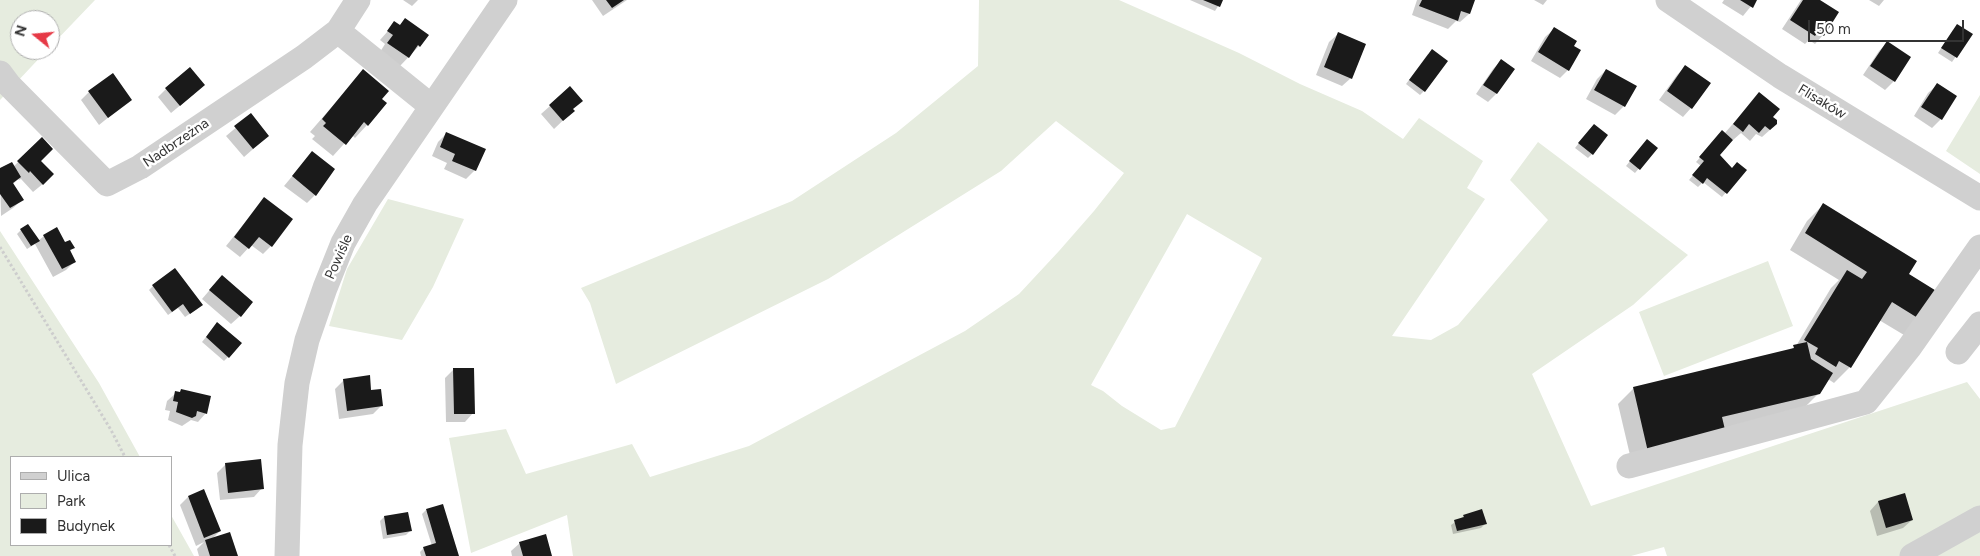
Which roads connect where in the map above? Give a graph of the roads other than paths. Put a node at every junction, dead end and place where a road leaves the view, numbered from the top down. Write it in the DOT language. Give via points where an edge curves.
graph roads {
  1 [pos="358,0"];
  2 [pos="505,0"];
  3 [pos="1668,0"];
  4 [pos="338,30"];
  5 [pos="0,73"];
  6 [pos="432,106"];
  7 [pos="1980,198"];
  8 [pos="1980,247"];
  9 [pos="1980,324"];
  10 [pos="1958,352"];
  11 [pos="1629,466"];
  12 [pos="1980,518"];
  13 [pos="287,556"];
  14 [pos="1912,556"];
  1 -- 4 [label="street, Nadbrzeżna"];
  2 -- 6 [label="street, Powiśle"];
  3 -- 7 [label="street, Flisaków" via="1780,76"];
  4 -- 5 [label="street, Nadbrzeżna" via="304,57 140,167 107,184"];
  4 -- 6 [label="street"];
  6 -- 13 [label="street, Powiśle" via="365,204 344,243 307,340 297,384 290,445"];
  8 -- 11 [label="street" via="1909,348 1866,402"];
  9 -- 10 [label="street"];
  12 -- 14 [label="street"];
}
